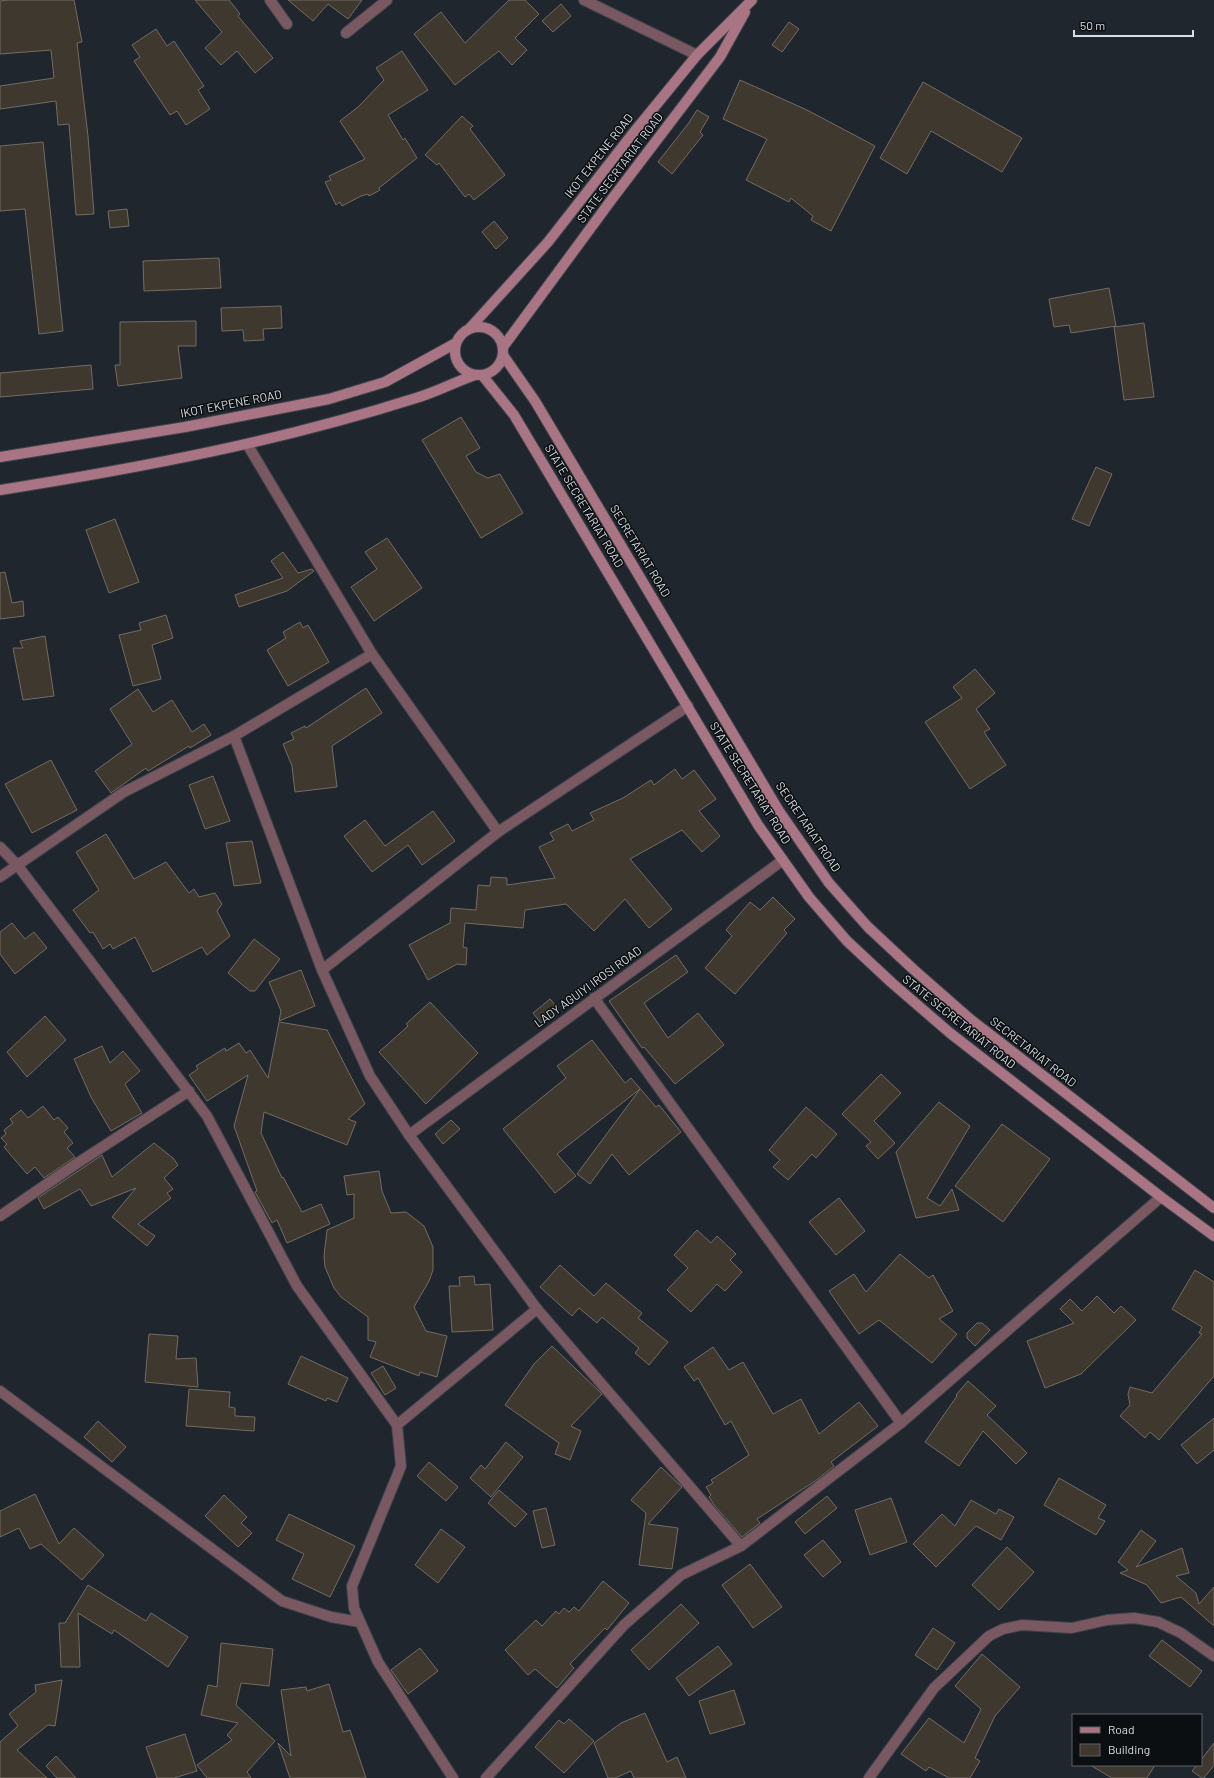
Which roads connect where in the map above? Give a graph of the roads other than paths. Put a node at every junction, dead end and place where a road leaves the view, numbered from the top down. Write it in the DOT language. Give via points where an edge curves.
graph roads {
  1 [pos="270,0"];
  2 [pos="387,0"];
  3 [pos="584,0"];
  4 [pos="752,1"];
  5 [pos="287,24"];
  6 [pos="346,33"];
  7 [pos="697,55"];
  8 [pos="470,328"];
  9 [pos="456,343"];
  10 [pos="503,351"];
  11 [pos="478,375"];
  12 [pos="247,444"];
  13 [pos="0,457"];
  14 [pos="0,490"];
  15 [pos="372,654"];
  16 [pos="688,706"];
  17 [pos="234,736"];
  18 [pos="498,832"];
  19 [pos="0,847"];
  20 [pos="783,860"];
  21 [pos="18,866"];
  22 [pos="0,877"];
  23 [pos="322,970"];
  24 [pos="594,998"];
  25 [pos="189,1091"];
  26 [pos="409,1134"];
  27 [pos="1161,1197"];
  28 [pos="1214,1208"];
  29 [pos="0,1216"];
  30 [pos="1214,1236"];
  31 [pos="537,1310"];
  32 [pos="0,1391"];
  33 [pos="901,1423"];
  34 [pos="397,1425"];
  35 [pos="741,1546"];
  36 [pos="360,1622"];
  37 [pos="1214,1656"];
  38 [pos="453,1778"];
  39 [pos="486,1778"];
  40 [pos="869,1778"];
  1 -- 5 [label="street"];
  2 -- 6 [label="street"];
  3 -- 7 [label="street"];
  4 -- 7 [label="street, IKOT EKPENE ROAD"];
  4 -- 10 [label="street, STATE SECRTARIAT ROAD" via="720,57 612,199"];
  7 -- 8 [label="street, IKOT EKPENE ROAD" via="548,242"];
  8 -- 9 [label="street" via="461,334"];
  8 -- 10 [label="street" via="483,327 495,332 500,338"];
  9 -- 11 [label="street" via="455,354 459,363 466,371"];
  9 -- 13 [label="street, IKOT EKPENE ROAD" via="385,382 329,399 184,427"];
  10 -- 11 [label="street" via="500,364 492,371"];
  10 -- 28 [label="street, SECRETARIAT ROAD" via="779,811 829,883 868,927 970,1019"];
  11 -- 12 [label="street" via="418,397"];
  11 -- 16 [label="street, STATE SECRETARIAT ROAD" via="514,415"];
  12 -- 14 [label="street"];
  12 -- 15 [label="street"];
  15 -- 17 [label="street"];
  15 -- 18 [label="street"];
  16 -- 18 [label="street"];
  16 -- 20 [label="street, STATE SECRETARIAT ROAD" via="758,825"];
  17 -- 21 [label="street" via="124,792"];
  17 -- 23 [label="street"];
  18 -- 23 [label="street"];
  19 -- 21 [label="street"];
  20 -- 24 [label="street, LADY AGUIYI IROSI ROAD"];
  20 -- 27 [label="street, STATE SECRETARIAT ROAD" via="847,941 892,983 950,1033"];
  21 -- 22 [label="street"];
  21 -- 25 [label="street"];
  23 -- 26 [label="street" via="370,1076"];
  24 -- 26 [label="street, LADY AGUIYI IROSI ROAD"];
  24 -- 33 [label="street"];
  25 -- 29 [label="street"];
  25 -- 34 [label="street" via="207,1116 297,1286"];
  26 -- 31 [label="street"];
  27 -- 30 [label="street, STATE SECRETARIAT ROAD"];
  27 -- 33 [label="street"];
  31 -- 34 [label="street"];
  31 -- 35 [label="street"];
  32 -- 36 [label="street" via="282,1601 331,1617"];
  33 -- 35 [label="street"];
  34 -- 36 [label="street" via="401,1466 352,1586 354,1608"];
  35 -- 39 [label="street" via="681,1575 624,1625"];
  36 -- 38 [label="street" via="378,1662"];
  37 -- 40 [label="street" via="1181,1633 1158,1622 1134,1618 1107,1620 1072,1628 1022,1625 1003,1629 989,1636 934,1688"];
}
